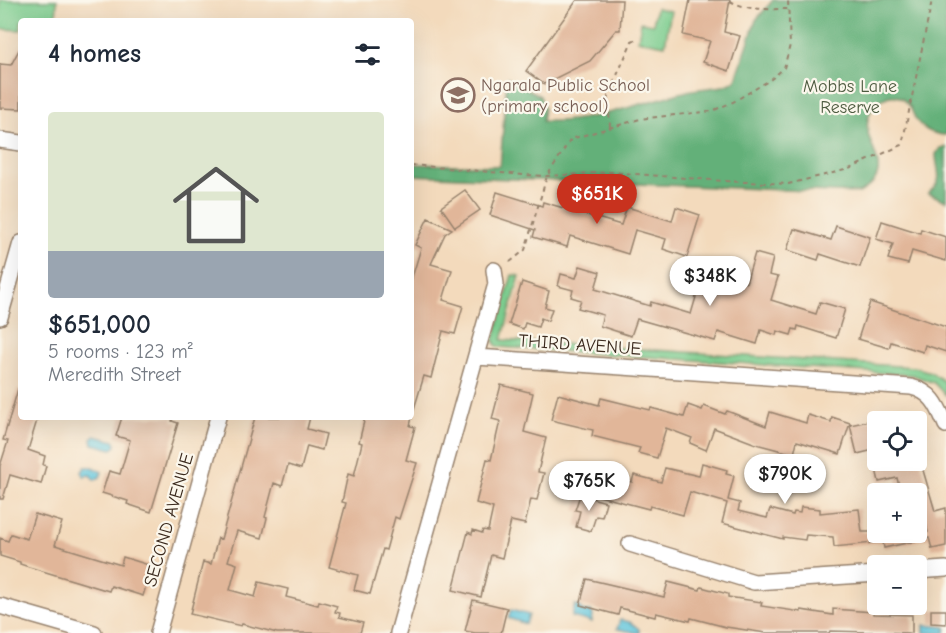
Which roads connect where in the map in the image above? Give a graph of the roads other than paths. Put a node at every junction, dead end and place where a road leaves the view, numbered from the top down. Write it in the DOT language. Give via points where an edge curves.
graph roads {
  1 [pos="0,140"];
  2 [pos="18,143"];
  3 [pos="18,254"];
  4 [pos="494,270"];
  5 [pos="0,317"];
  6 [pos="477,357"];
  7 [pos="217,420"];
  8 [pos="946,425"];
  9 [pos="630,544"];
  10 [pos="946,569"];
  11 [pos="927,570"];
  12 [pos="867,575"];
  13 [pos="0,606"];
  14 [pos="94,633"];
  15 [pos="158,633"];
  16 [pos="398,633"];
  1 -- 2 [label="street"];
  3 -- 5 [label="street"];
  4 -- 6 [label="street" via="496,284"];
  6 -- 8 [label="street, THIRD AVENUE" via="912,387 931,396"];
  6 -- 16 [label="street"];
  7 -- 15 [label="street, SECOND AVENUE"];
  9 -- 12 [label="street" via="754,582"];
  10 -- 11 [label="street"];
  13 -- 14 [label="street"];
}
